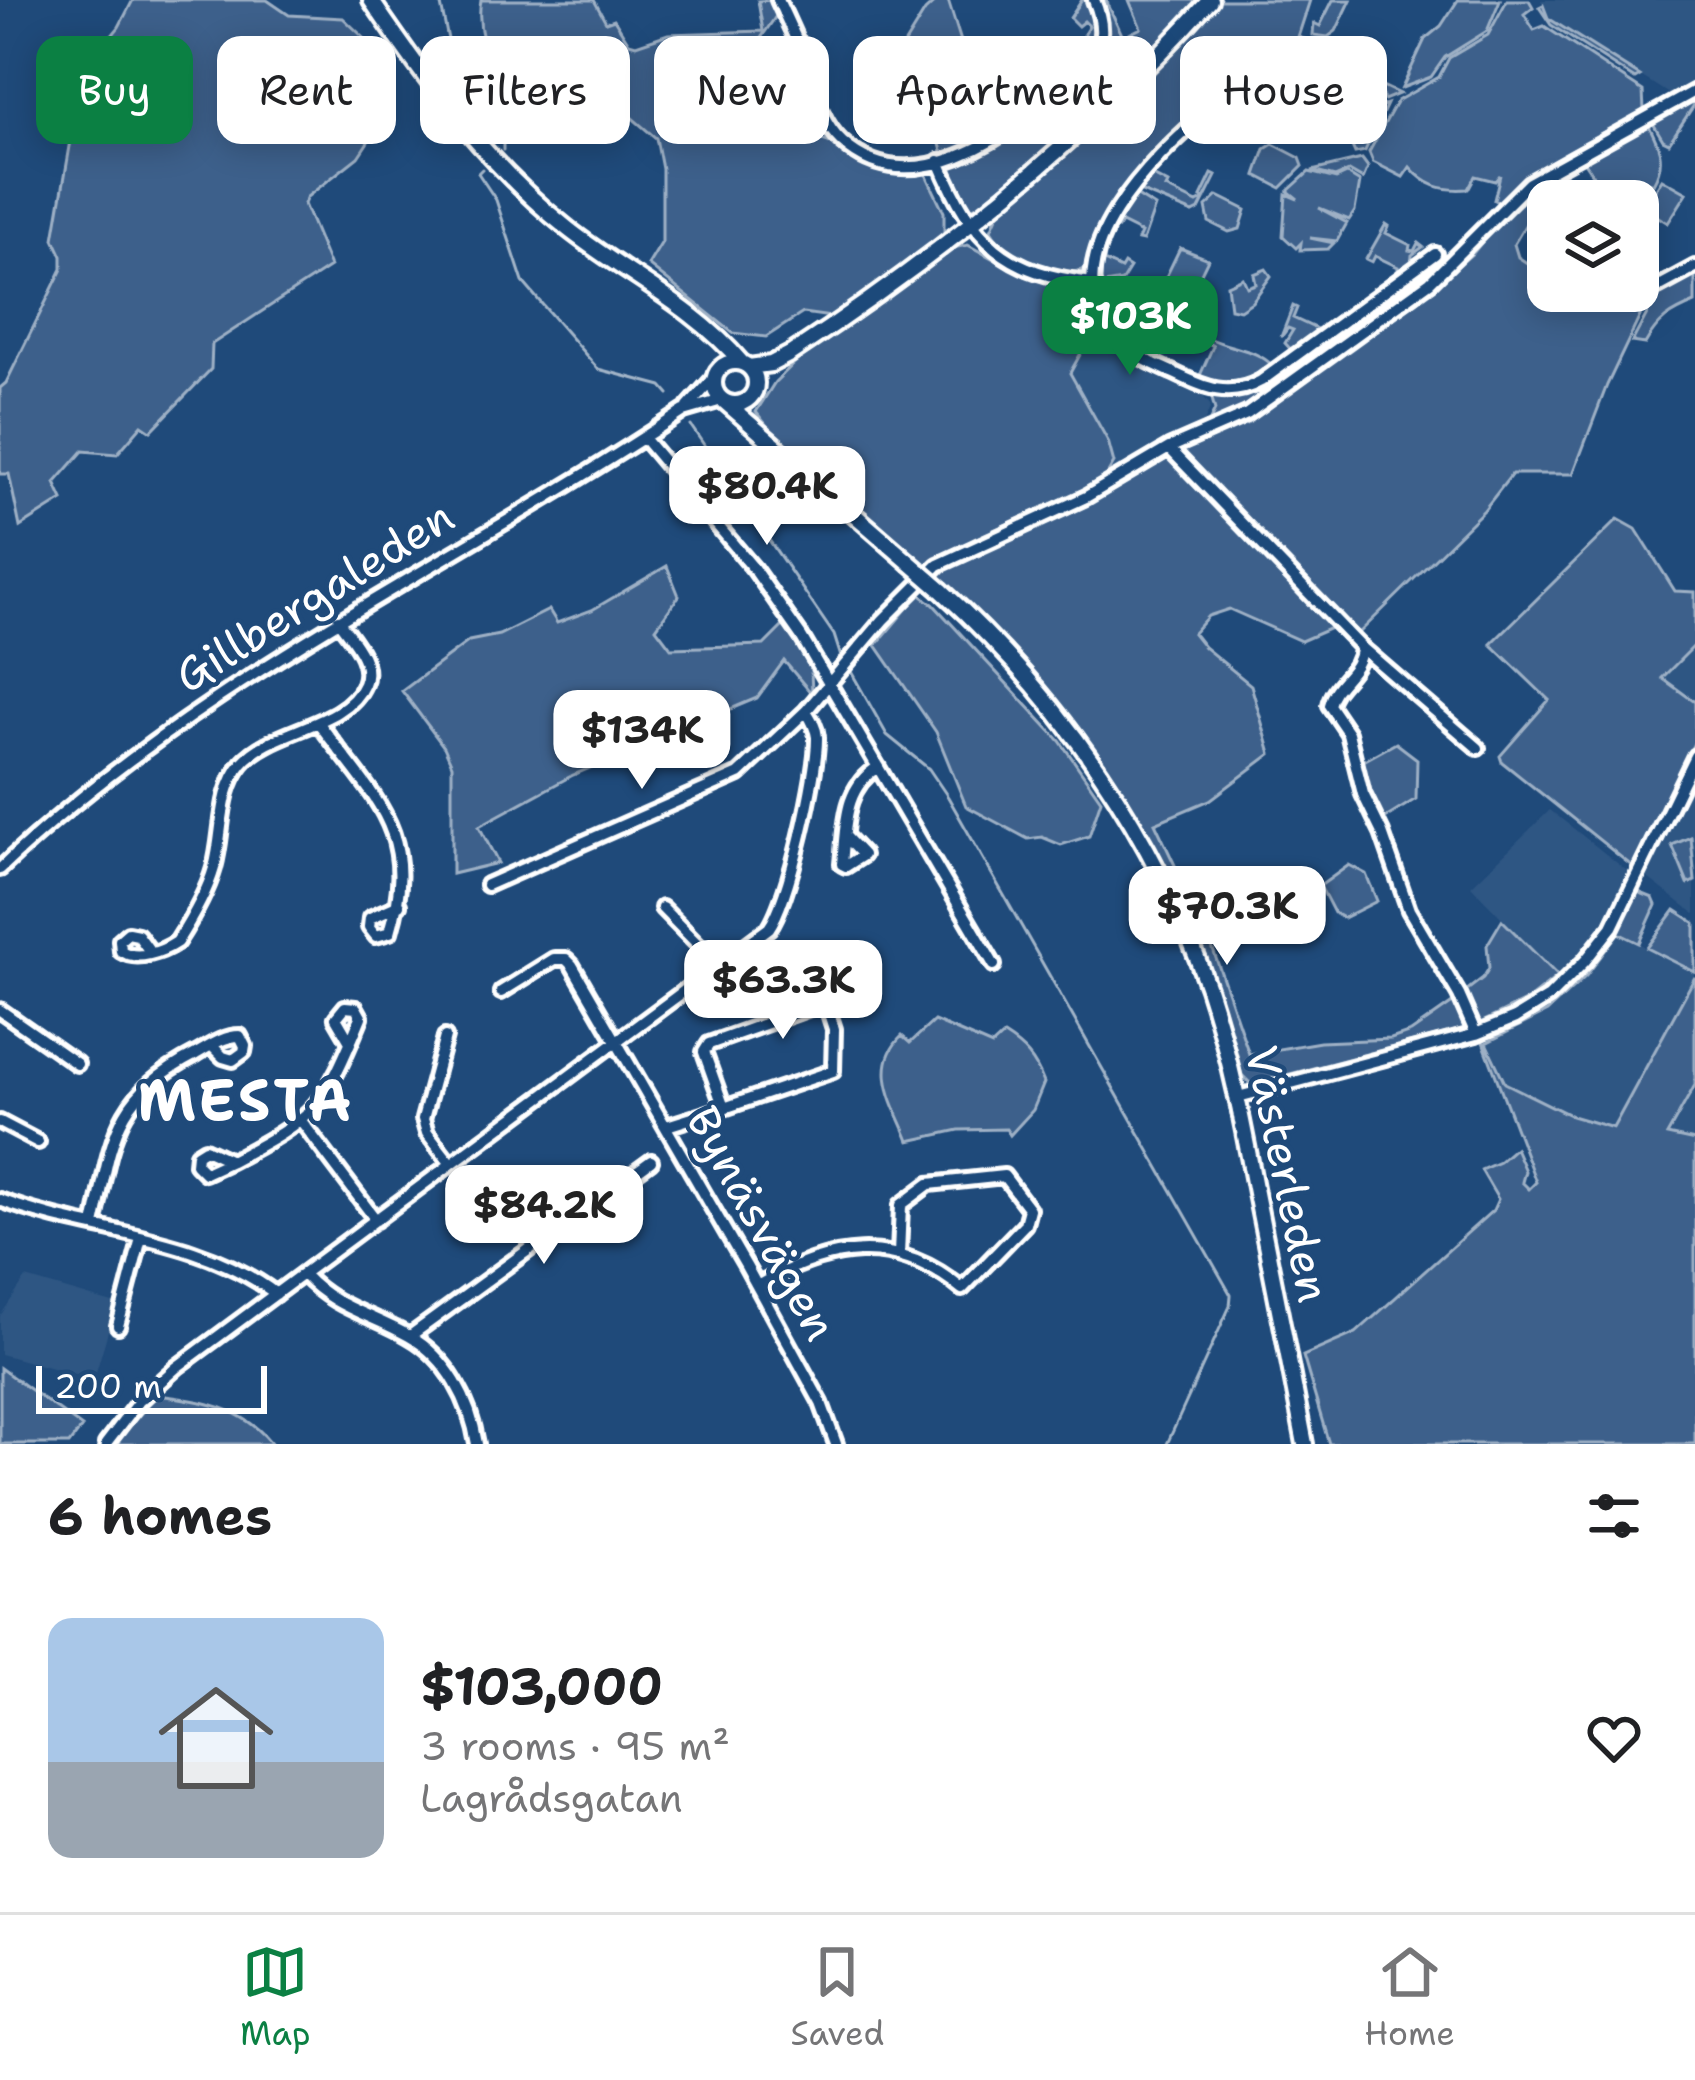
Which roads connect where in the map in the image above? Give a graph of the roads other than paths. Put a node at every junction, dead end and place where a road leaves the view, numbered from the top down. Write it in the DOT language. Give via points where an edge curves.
graph roads {
  1 [pos="371,0"];
  2 [pos="778,0"];
  3 [pos="1094,0"];
  4 [pos="1210,0"];
  5 [pos="1099,36"];
  6 [pos="1695,91"];
  7 [pos="1180,139"];
  8 [pos="988,144"];
  9 [pos="939,161"];
  10 [pos="973,224"];
  11 [pos="1436,254"];
  12 [pos="1695,267"];
  13 [pos="1093,283"];
  14 [pos="1659,286"];
  15 [pos="688,313"];
  16 [pos="790,354"];
  17 [pos="745,365"];
  18 [pos="715,375"];
  19 [pos="754,392"];
  20 [pos="723,401"];
  21 [pos="684,411"];
  22 [pos="767,435"];
  23 [pos="644,438"];
  24 [pos="1169,448"];
  25 [pos="338,620"];
  26 [pos="1361,647"];
  27 [pos="828,683"];
  28 [pos="806,711"];
  29 [pos="318,722"];
  30 [pos="1478,748"];
  31 [pos="1695,756"];
  32 [pos="878,767"];
  33 [pos="845,836"];
  34 [pos="0,869"];
  35 [pos="487,885"];
  36 [pos="399,904"];
  37 [pos="662,908"];
  38 [pos="151,953"];
  39 [pos="994,965"];
  40 [pos="720,967"];
  41 [pos="501,992"];
  42 [pos="0,1010"];
  43 [pos="1476,1034"];
  44 [pos="445,1037"];
  45 [pos="619,1041"];
  46 [pos="350,1042"];
  47 [pos="212,1046"];
  48 [pos="77,1064"];
  49 [pos="1238,1097"];
  50 [pos="724,1108"];
  51 [pos="0,1122"];
  52 [pos="302,1122"];
  53 [pos="668,1126"];
  54 [pos="38,1142"];
  55 [pos="231,1161"];
  56 [pos="651,1161"];
  57 [pos="452,1164"];
  58 [pos="0,1200"];
  59 [pos="376,1220"];
  60 [pos="94,1225"];
  61 [pos="141,1238"];
  62 [pos="899,1255"];
  63 [pos="304,1275"];
  64 [pos="757,1286"];
  65 [pos="276,1294"];
  66 [pos="118,1326"];
  67 [pos="410,1336"];
  68 [pos="106,1444"];
  69 [pos="477,1444"];
  70 [pos="836,1444"];
  71 [pos="1305,1444"];
  1 -- 15 [label="main road" via="502,170 587,244"];
  2 -- 9 [label="street" via="834,134 883,164"];
  3 -- 5 [label="street"];
  4 -- 10 [label="main road"];
  6 -- 24 [label="street" via="1528,182 1453,263 1387,315 1247,414"];
  7 -- 13 [label="street" via="1141,174 1106,230"];
  8 -- 9 [label="street"];
  9 -- 10 [label="street"];
  10 -- 13 [label="street" via="1020,266"];
  10 -- 16 [label="main road"];
  11 -- 13 [label="street" via="1261,381 1230,392 1127,348 1106,323"];
  12 -- 14 [label="street"];
  15 -- 17 [label="main road"];
  15 -- 18 [label="main road" via="715,349"];
  16 -- 17 [label="main road"];
  16 -- 19 [label="main road"];
  17 -- 18 [label="main road" via="730,362"];
  17 -- 19 [label="main road"];
  18 -- 20 [label="main road"];
  18 -- 21 [label="street, Gillbergaleden"];
  19 -- 20 [label="main road" via="742,403"];
  19 -- 22 [label="main road, Västerleden"];
  20 -- 21 [label="street, Gillbergaleden"];
  20 -- 22 [label="main road, Västerleden"];
  21 -- 23 [label="street, Gillbergaleden"];
  22 -- 49 [label="main road, Västerleden, bridge" via="988,634 1046,698 1166,886"];
  23 -- 25 [label="street, Gillbergaleden"];
  23 -- 27 [label="street" via="754,569"];
  24 -- 26 [label="street"];
  24 -- 27 [label="street" via="1086,497 938,565"];
  25 -- 29 [label="street" via="364,658 366,677 356,697"];
  25 -- 34 [label="street, Gillbergaleden" via="156,739"];
  26 -- 30 [label="street"];
  26 -- 43 [label="street" via="1329,705 1348,734 1367,808 1409,910"];
  27 -- 28 [label="street"];
  27 -- 32 [label="street"];
  28 -- 35 [label="street" via="739,774"];
  28 -- 40 [label="street" via="817,738 786,895 769,928"];
  29 -- 36 [label="street" via="392,827 402,868"];
  29 -- 38 [label="street" via="259,749 235,773 207,886 177,942"];
  31 -- 43 [label="street" via="1601,942 1549,997"];
  32 -- 33 [label="street" via="855,784"];
  32 -- 39 [label="street"];
  37 -- 40 [label="street"];
  40 -- 45 [label="street"];
  41 -- 45 [label="street, Bynäsvägen" via="554,958 566,959"];
  42 -- 48 [label="street"];
  43 -- 49 [label="street"];
  44 -- 57 [label="street" via="423,1119"];
  45 -- 53 [label="street, Bynäsvägen"];
  45 -- 57 [label="street"];
  46 -- 52 [label="street"];
  47 -- 60 [label="street" via="132,1100 115,1134"];
  49 -- 71 [label="main road, Västerleden"];
  50 -- 50 [label="street" via="705,1047 826,1006 833,1071"];
  50 -- 53 [label="street"];
  51 -- 54 [label="street"];
  52 -- 55 [label="street"];
  52 -- 59 [label="street"];
  53 -- 64 [label="street, Bynäsvägen"];
  56 -- 67 [label="street"];
  57 -- 59 [label="street"];
  58 -- 60 [label="street"];
  59 -- 63 [label="street"];
  60 -- 61 [label="street"];
  61 -- 65 [label="street" via="221,1262"];
  61 -- 66 [label="street"];
  62 -- 62 [label="street" via="962,1289 1025,1224 1029,1209 1004,1177 924,1185 901,1205"];
  62 -- 64 [label="street" via="836,1253"];
  63 -- 65 [label="street"];
  63 -- 67 [label="street" via="334,1303"];
  64 -- 70 [label="street, Bynäsvägen"];
  65 -- 68 [label="street" via="153,1387"];
  67 -- 69 [label="street" via="456,1384"];
}
